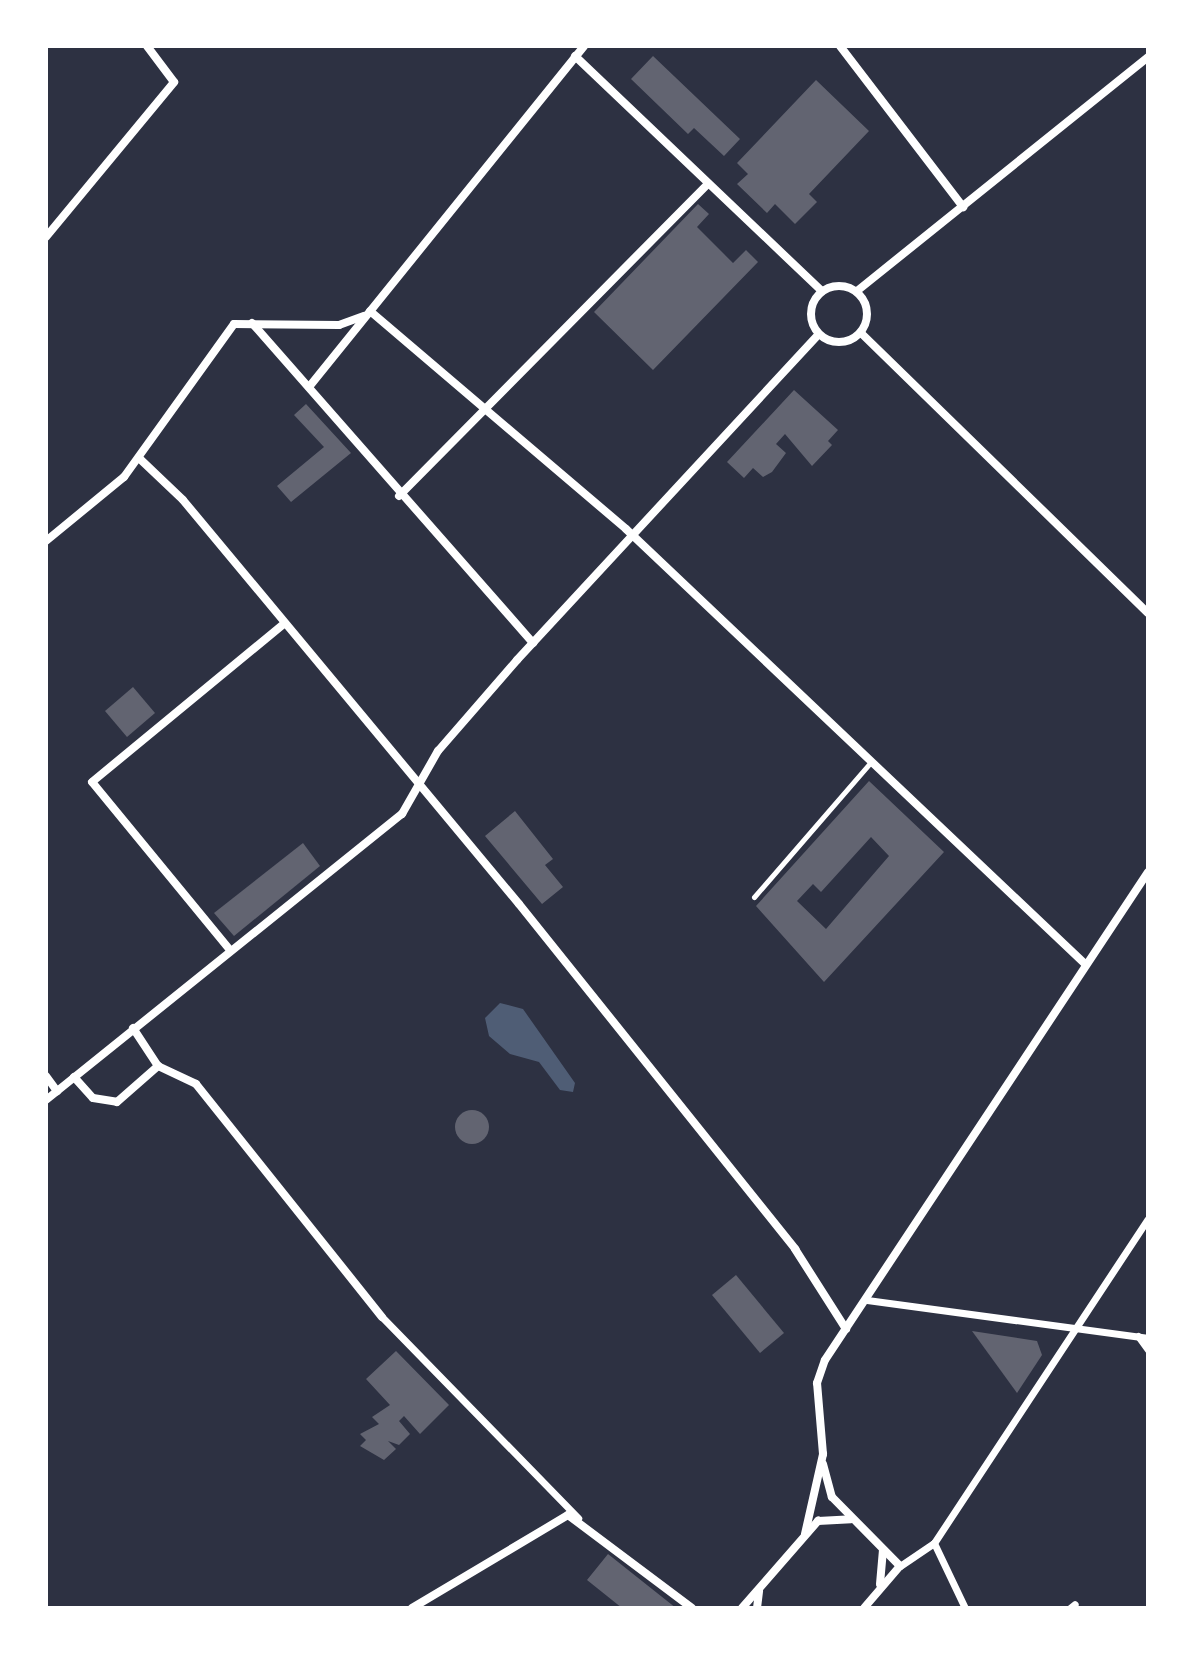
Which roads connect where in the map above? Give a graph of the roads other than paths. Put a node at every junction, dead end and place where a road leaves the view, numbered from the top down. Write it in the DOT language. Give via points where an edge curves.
graph roads {
  1 [pos="147,46"];
  2 [pos="584,46"];
  3 [pos="840,46"];
  4 [pos="575,56"];
  5 [pos="1148,57"];
  6 [pos="708,184"];
  7 [pos="963,207"];
  8 [pos="46,237"];
  9 [pos="822,291"];
  10 [pos="857,291"];
  11 [pos="370,311"];
  12 [pos="252,323"];
  13 [pos="861,333"];
  14 [pos="819,334"];
  15 [pos="309,387"];
  16 [pos="489,408"];
  17 [pos="140,459"];
  18 [pos="399,496"];
  19 [pos="633,535"];
  20 [pos="46,541"];
  21 [pos="1148,613"];
  22 [pos="284,624"];
  23 [pos="533,643"];
  24 [pos="870,763"];
  25 [pos="421,786"];
  26 [pos="1148,872"];
  27 [pos="754,897"];
  28 [pos="230,950"];
  29 [pos="1085,964"];
  30 [pos="133,1028"];
  31 [pos="158,1066"];
  32 [pos="46,1076"];
  33 [pos="74,1077"];
  34 [pos="57,1091"];
  35 [pos="46,1100"];
  36 [pos="1148,1219"];
  37 [pos="867,1300"];
  38 [pos="382,1317"];
  39 [pos="846,1329"];
  40 [pos="1074,1333"];
  41 [pos="1138,1336"];
  42 [pos="1148,1338"];
  43 [pos="1148,1350"];
  44 [pos="822,1460"];
  45 [pos="578,1518"];
  46 [pos="856,1520"];
  47 [pos="805,1534"];
  48 [pos="934,1543"];
  49 [pos="883,1550"];
  50 [pos="900,1566"];
  51 [pos="879,1588"];
  52 [pos="760,1591"];
  53 [pos="412,1608"];
  54 [pos="692,1608"];
  55 [pos="742,1608"];
  56 [pos="757,1608"];
  57 [pos="864,1608"];
  58 [pos="965,1608"];
  1 -- 8 [label="street" via="174,82"];
  2 -- 4 [label="street"];
  3 -- 7 [label="street"];
  4 -- 6 [label="street"];
  4 -- 11 [label="street"];
  5 -- 7 [label="street"];
  6 -- 9 [label="street"];
  6 -- 16 [label="street"];
  7 -- 10 [label="street"];
  9 -- 10 [label="street" via="840,286"];
  9 -- 14 [label="street" via="811,314"];
  10 -- 13 [label="street" via="868,313"];
  11 -- 12 [label="street" via="339,325"];
  11 -- 15 [label="street"];
  11 -- 16 [label="street"];
  12 -- 15 [label="street"];
  12 -- 17 [label="street" via="227,330"];
  13 -- 14 [label="street" via="844,342"];
  13 -- 21 [label="street"];
  14 -- 19 [label="street"];
  15 -- 18 [label="street" via="315,403"];
  16 -- 18 [label="street"];
  16 -- 19 [label="street"];
  17 -- 20 [label="street" via="106,496"];
  17 -- 22 [label="street" via="183,500"];
  18 -- 23 [label="street"];
  19 -- 23 [label="street"];
  19 -- 24 [label="street"];
  22 -- 25 [label="street"];
  22 -- 28 [label="street" via="92,782"];
  23 -- 25 [label="street" via="438,751"];
  24 -- 27 [label="lane"];
  24 -- 29 [label="street"];
  25 -- 28 [label="street" via="402,814"];
  25 -- 39 [label="street" via="795,1249"];
  26 -- 29 [label="street"];
  28 -- 30 [label="street"];
  29 -- 37 [label="street"];
  30 -- 31 [label="street"];
  30 -- 33 [label="street"];
  31 -- 33 [label="street" via="117,1102 93,1098"];
  31 -- 38 [label="street" via="196,1084"];
  32 -- 34 [label="street"];
  33 -- 34 [label="street"];
  34 -- 35 [label="street"];
  36 -- 40 [label="street"];
  37 -- 39 [label="street"];
  37 -- 40 [label="street"];
  38 -- 45 [label="street"];
  39 -- 44 [label="street" via="818,1377"];
  40 -- 41 [label="street"];
  40 -- 48 [label="street"];
  41 -- 42 [label="street"];
  41 -- 43 [label="street"];
  44 -- 46 [label="street" via="829,1492"];
  44 -- 47 [label="street"];
  45 -- 53 [label="street" via="561,1517"];
  45 -- 54 [label="street"];
  46 -- 47 [label="street" via="827,1517"];
  46 -- 49 [label="street"];
  47 -- 52 [label="street"];
  48 -- 50 [label="street"];
  48 -- 58 [label="street"];
  49 -- 50 [label="street"];
  49 -- 51 [label="street"];
  50 -- 51 [label="street"];
  51 -- 57 [label="street"];
  52 -- 55 [label="street"];
  52 -- 56 [label="street"];
}
